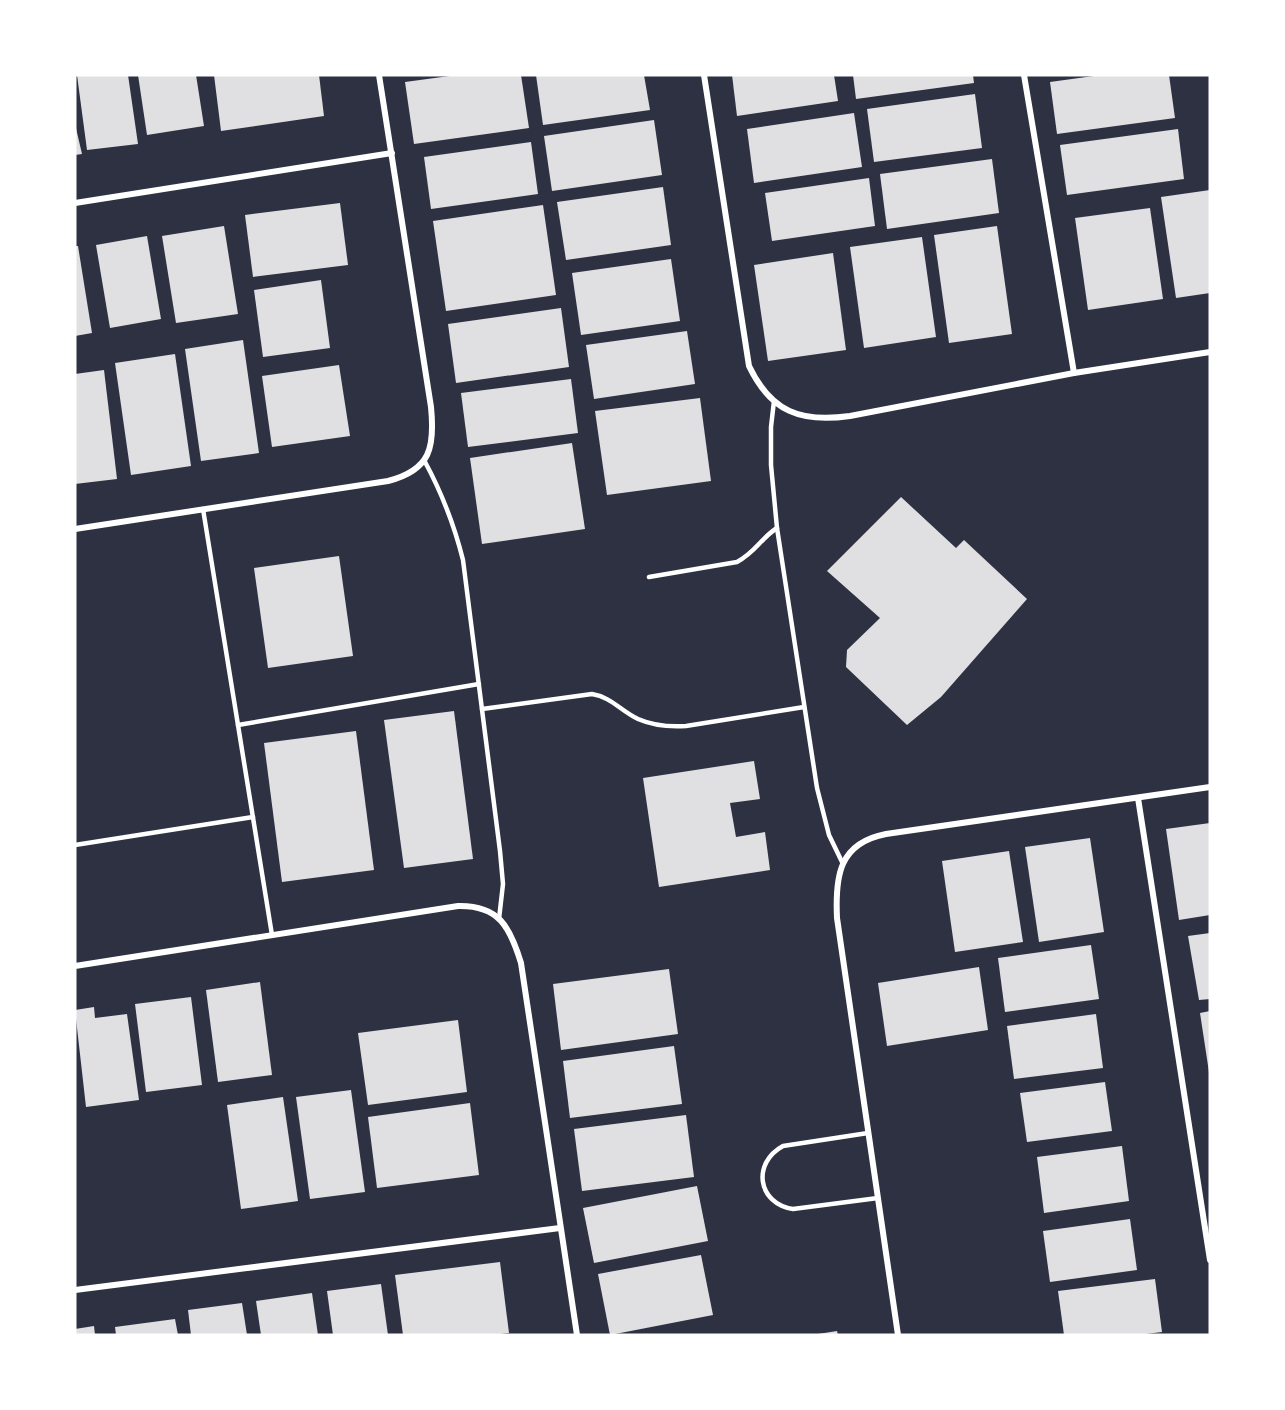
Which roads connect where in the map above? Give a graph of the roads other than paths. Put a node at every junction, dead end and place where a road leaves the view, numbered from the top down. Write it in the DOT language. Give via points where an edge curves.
graph roads {
  1 [pos="379,75"];
  2 [pos="704,75"];
  3 [pos="1024,75"];
  4 [pos="392,153"];
  5 [pos="75,202"];
  6 [pos="1210,352"];
  7 [pos="1074,373"];
  8 [pos="774,400"];
  9 [pos="424,460"];
  10 [pos="203,509"];
  11 [pos="777,528"];
  12 [pos="75,529"];
  13 [pos="649,577"];
  14 [pos="479,684"];
  15 [pos="804,707"];
  16 [pos="482,709"];
  17 [pos="238,725"];
  18 [pos="1210,787"];
  19 [pos="1138,798"];
  20 [pos="253,817"];
  21 [pos="75,845"];
  22 [pos="843,864"];
  23 [pos="500,919"];
  24 [pos="272,935"];
  25 [pos="75,966"];
  26 [pos="868,1133"];
  27 [pos="878,1198"];
  28 [pos="560,1228"];
  29 [pos="1210,1260"];
  30 [pos="75,1290"];
  31 [pos="577,1335"];
  32 [pos="898,1335"];
  1 -- 4 [label="street"];
  2 -- 8 [label="street" via="749,366 757,382"];
  3 -- 7 [label="street"];
  4 -- 5 [label="street"];
  4 -- 9 [label="street" via="432,415 431,442"];
  6 -- 7 [label="street"];
  7 -- 8 [label="street" via="837,418 795,415"];
  8 -- 11 [label="lane" via="771,465"];
  9 -- 10 [label="street" via="414,472 388,481"];
  9 -- 14 [label="lane" via="455,527 464,560"];
  10 -- 12 [label="street"];
  10 -- 17 [label="lane"];
  11 -- 13 [label="lane" via="750,555 737,562"];
  11 -- 15 [label="lane"];
  14 -- 16 [label="lane"];
  14 -- 17 [label="lane"];
  15 -- 16 [label="lane" via="668,727 637,719 602,696 592,694"];
  15 -- 22 [label="lane" via="820,804"];
  16 -- 23 [label="lane" via="503,884"];
  17 -- 20 [label="lane"];
  18 -- 19 [label="street"];
  19 -- 22 [label="street" via="879,835 855,845"];
  19 -- 29 [label="street"];
  20 -- 21 [label="lane"];
  20 -- 24 [label="lane"];
  22 -- 26 [label="street" via="837,889 837,918"];
  23 -- 24 [label="street" via="481,908 458,906"];
  23 -- 28 [label="street" via="521,963"];
  24 -- 25 [label="street"];
  26 -- 27 [label="street"];
  26 -- 27 [label="lane" via="783,1146 768,1158 762,1177 768,1195 783,1208 803,1209"];
  27 -- 32 [label="street"];
  28 -- 30 [label="street"];
  28 -- 31 [label="street"];
}
